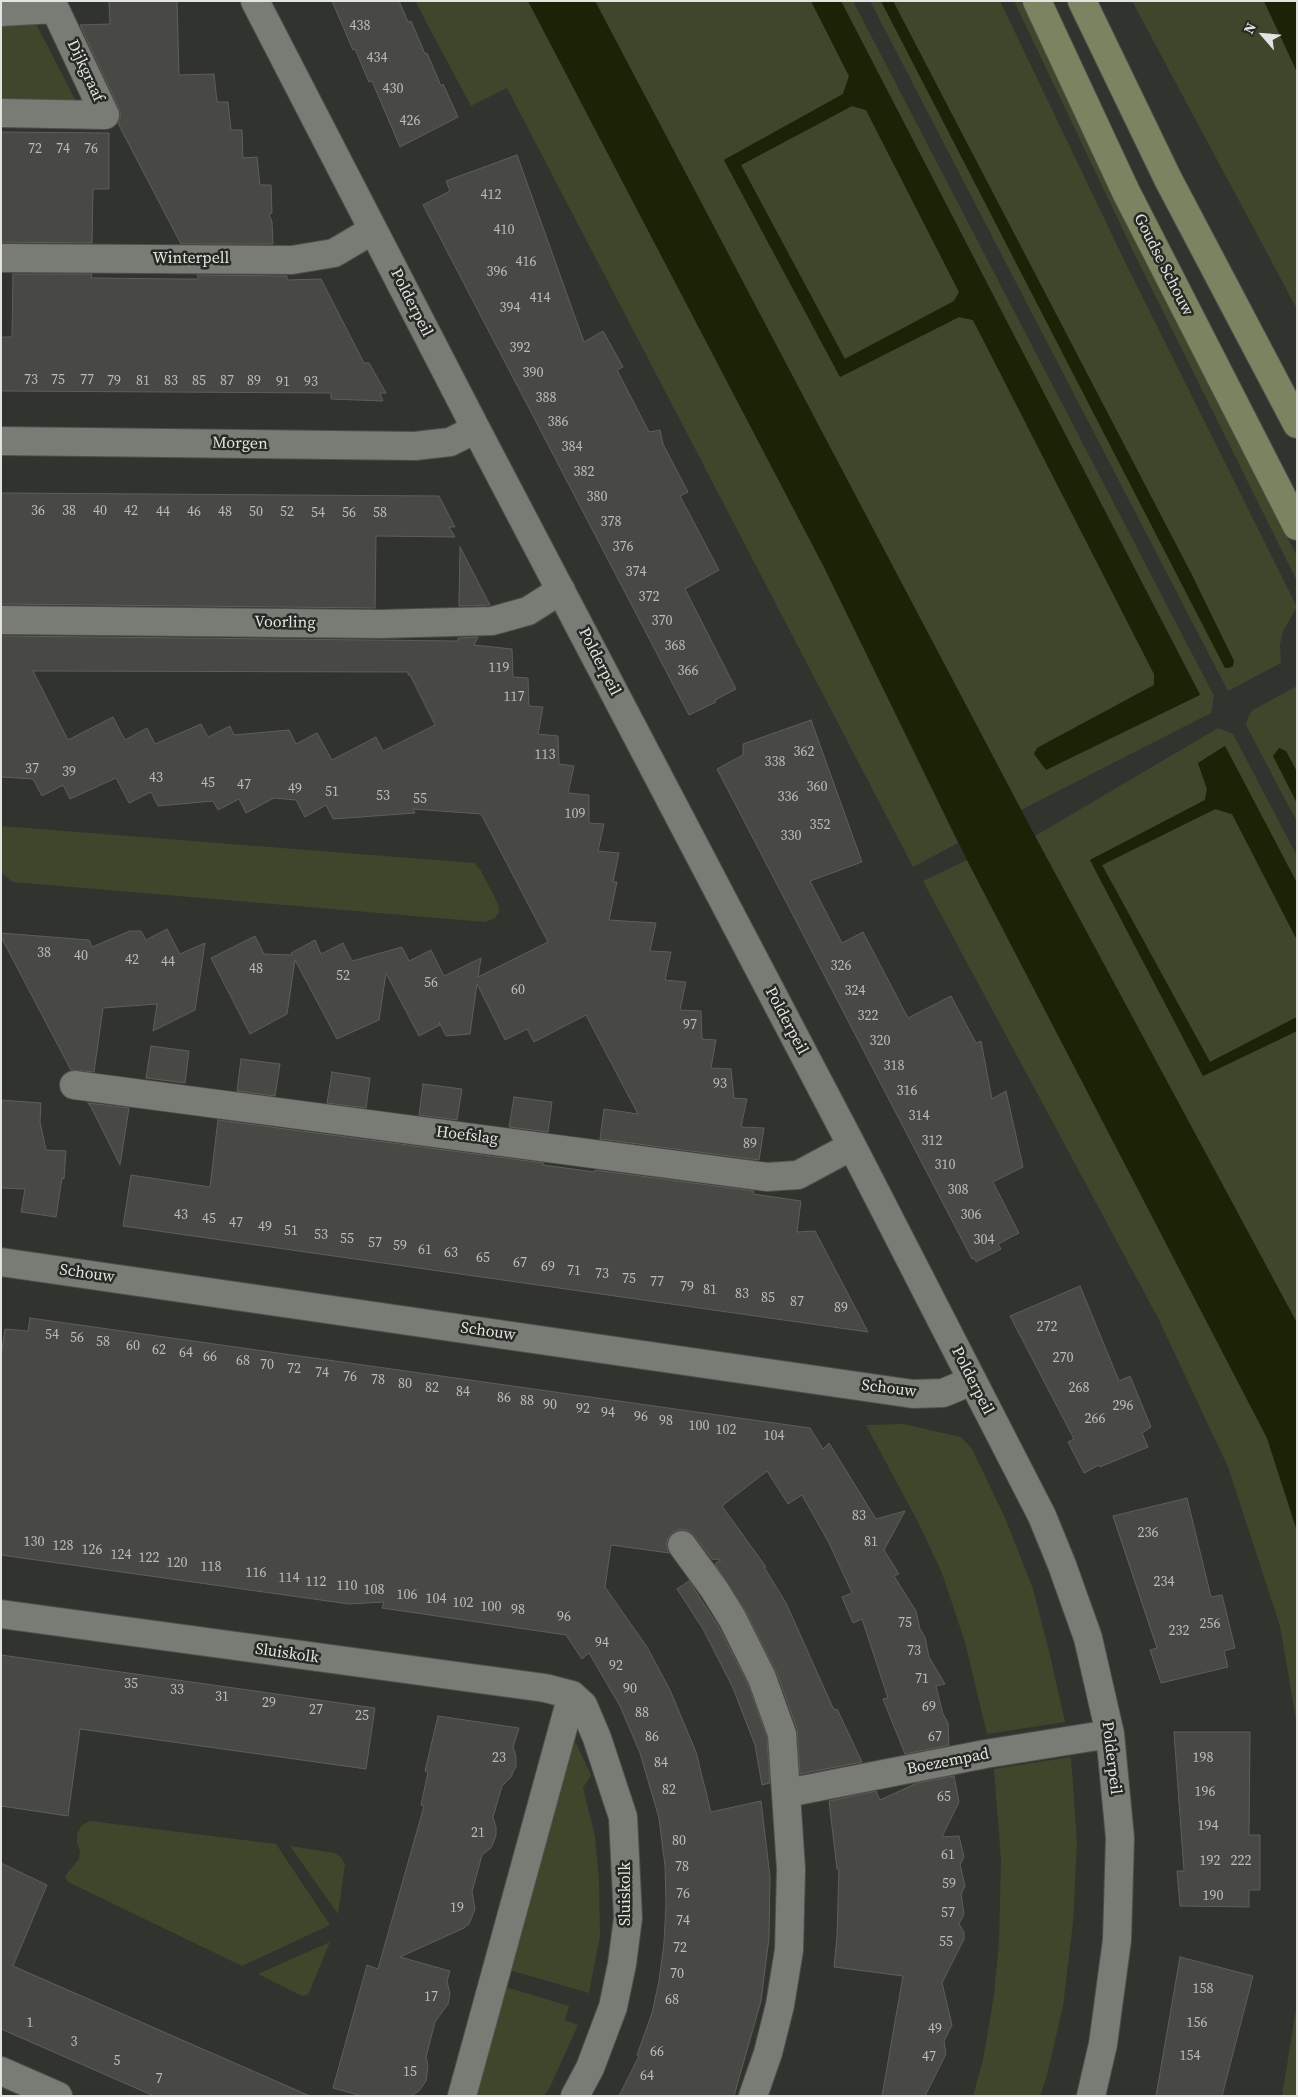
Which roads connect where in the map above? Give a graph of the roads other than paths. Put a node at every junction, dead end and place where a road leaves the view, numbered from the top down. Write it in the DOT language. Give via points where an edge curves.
graph roads {
  1 [pos="255,1"];
  2 [pos="1037,1"];
  3 [pos="1082,1"];
  4 [pos="1,12"];
  5 [pos="1,113"];
  6 [pos="374,230"];
  7 [pos="1,258"];
  8 [pos="1297,424"];
  9 [pos="476,429"];
  10 [pos="1,441"];
  11 [pos="1297,526"];
  12 [pos="561,590"];
  13 [pos="1,620"];
  14 [pos="74,1085"];
  15 [pos="852,1146"];
  16 [pos="1,1262"];
  17 [pos="972,1381"];
  18 [pos="682,1546"];
  19 [pos="1,1614"];
  20 [pos="572,1695"];
  21 [pos="1110,1734"];
  22 [pos="787,1793"];
  23 [pos="1,2071"];
  24 [pos="58,2096"];
  25 [pos="462,2096"];
  26 [pos="575,2096"];
  27 [pos="753,2096"];
  28 [pos="1091,2096"];
  1 -- 6 [label="street, Polderpeil"];
  2 -- 11 [label="main road, Goudse Schouw" via="1126,192"];
  3 -- 8 [label="main road" via="1168,179"];
  4 -- 5 [label="street, Dijkgraaf" via="55,9 105,115"];
  6 -- 7 [label="street, Winterpell" via="334,253 292,260"];
  6 -- 9 [label="street, Polderpeil"];
  9 -- 10 [label="street, Morgen" via="450,442 415,446"];
  9 -- 12 [label="street, Polderpeil"];
  12 -- 13 [label="street, Voorling" via="528,611 492,621 380,624"];
  12 -- 15 [label="street, Polderpeil"];
  14 -- 15 [label="street, Hoefslag" via="767,1177 798,1175"];
  15 -- 17 [label="street, Polderpeil"];
  16 -- 17 [label="street, Schouw" via="913,1394 943,1393"];
  17 -- 21 [label="street, Polderpeil" via="1042,1516 1062,1565 1088,1638"];
  18 -- 22 [label="street" via="732,1618 762,1678 782,1734"];
  19 -- 20 [label="street, Sluiskolk" via="545,1688"];
  20 -- 25 [label="street"];
  20 -- 26 [label="street, Sluiskolk" via="583,1705 597,1738 623,1817 628,1918 613,2007 590,2068"];
  21 -- 22 [label="street, Boezempad" via="985,1754"];
  21 -- 28 [label="street, Polderpeil" via="1120,1838 1117,1940 1103,2044"];
  22 -- 27 [label="street" via="791,1869 789,1950 780,2005"];
  23 -- 24 [label="street"];
}
